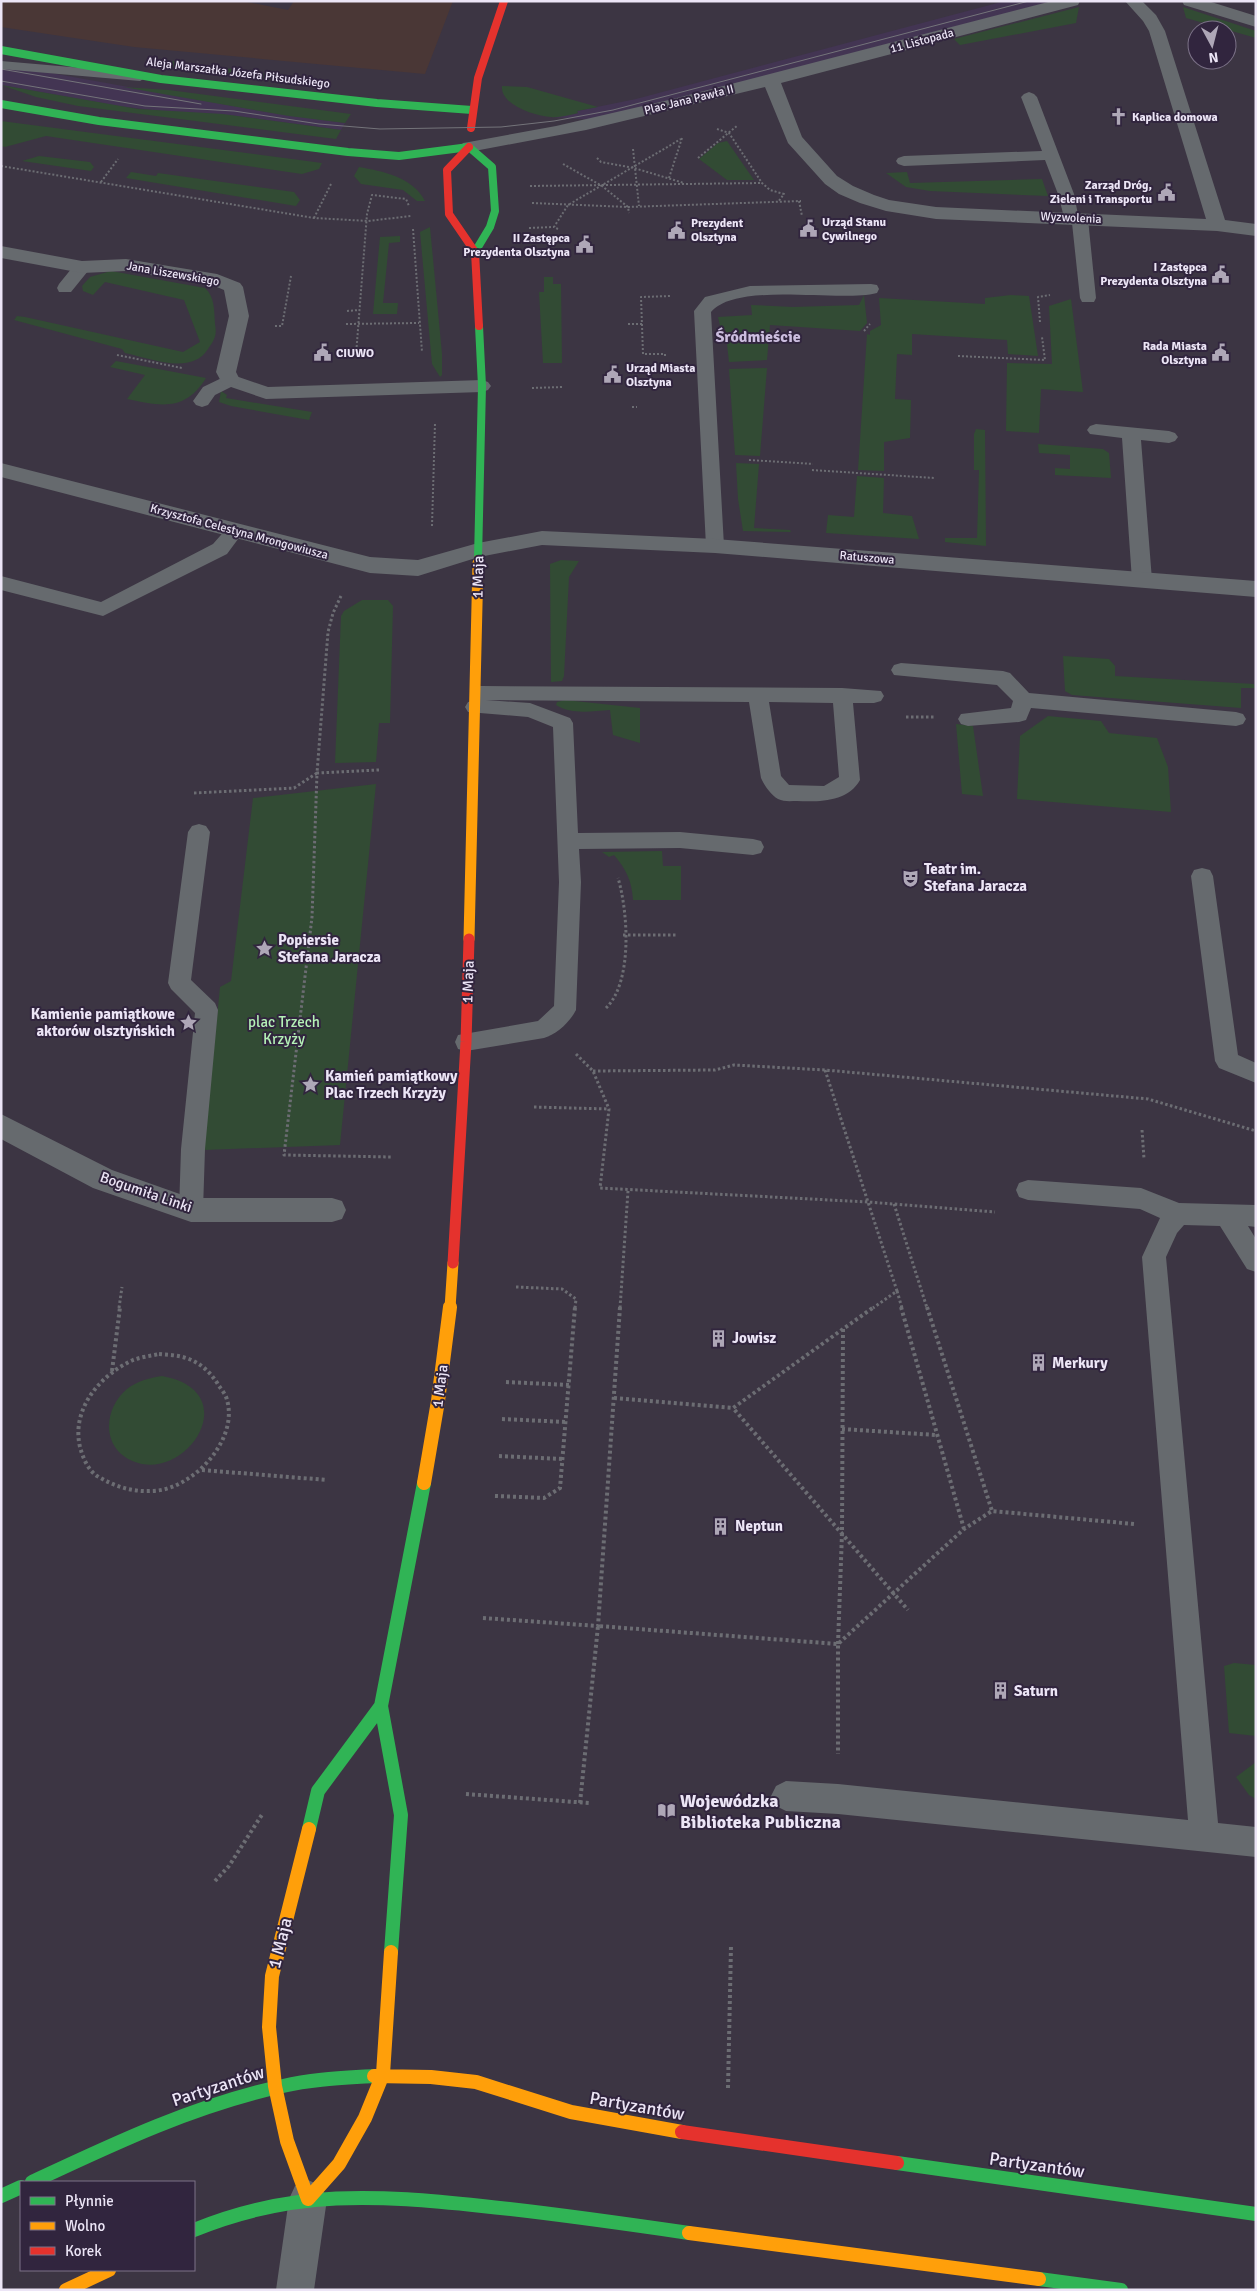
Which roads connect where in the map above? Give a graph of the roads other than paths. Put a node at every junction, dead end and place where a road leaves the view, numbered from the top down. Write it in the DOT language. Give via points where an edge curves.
graph roads {
  1 [pos="504,1"];
  2 [pos="1072,1"];
  3 [pos="1132,1"];
  4 [pos="1190,1"];
  5 [pos="1256,22"];
  6 [pos="1,50"];
  7 [pos="1,66"];
  8 [pos="161,79"];
  9 [pos="771,80"];
  10 [pos="1029,97"];
  11 [pos="7,107"];
  12 [pos="472,110"];
  13 [pos="468,147"];
  14 [pos="1051,155"];
  15 [pos="904,160"];
  16 [pos="1076,218"];
  17 [pos="1217,225"];
  18 [pos="1256,230"];
  19 [pos="1,252"];
  20 [pos="475,252"];
  21 [pos="82,267"];
  22 [pos="65,288"];
  23 [pos="871,289"];
  24 [pos="1088,298"];
  25 [pos="230,380"];
  26 [pos="482,386"];
  27 [pos="202,401"];
  28 [pos="1096,430"];
  29 [pos="1131,433"];
  30 [pos="1169,437"];
  31 [pos="1,470"];
  32 [pos="235,531"];
  33 [pos="715,546"];
  34 [pos="478,550"];
  35 [pos="1142,580"];
  36 [pos="1,583"];
  37 [pos="1256,589"];
  38 [pos="901,670"];
  39 [pos="758,694"];
  40 [pos="842,695"];
  41 [pos="874,696"];
  42 [pos="476,700"];
  43 [pos="1023,700"];
  44 [pos="968,719"];
  45 [pos="1236,719"];
  46 [pos="199,832"];
  47 [pos="568,841"];
  48 [pos="753,847"];
  49 [pos="1202,876"];
  50 [pos="466,1042"];
  51 [pos="1256,1073"];
  52 [pos="1,1126"];
  53 [pos="1028,1190"];
  54 [pos="191,1210"];
  55 [pos="332,1210"];
  56 [pos="1178,1214"];
  57 [pos="1227,1215"];
  58 [pos="1256,1216"];
  59 [pos="1256,1261"];
  60 [pos="381,1706"];
  61 [pos="786,1796"];
  62 [pos="1204,1836"];
  63 [pos="1256,1842"];
  64 [pos="383,2074"];
  65 [pos="275,2086"];
  66 [pos="34,2181"];
  67 [pos="20,2187"];
  68 [pos="1,2196"];
  69 [pos="308,2199"];
  70 [pos="1256,2214"];
  71 [pos="195,2229"];
  72 [pos="107,2271"];
  73 [pos="66,2290"];
  74 [pos="294,2290"];
  75 [pos="1120,2290"];
  1 -- 12 [label="street" via="478,78"];
  2 -- 9 [label="street, 11 Listopada"];
  3 -- 17 [label="street" via="1158,31"];
  4 -- 5 [label="street"];
  6 -- 8 [label="street, Aleja Marszałka Józefa Piłsudskiego"];
  7 -- 8 [label="lane"];
  8 -- 12 [label="street, Aleja Marszałka Józefa Piłsudskiego"];
  9 -- 13 [label="street, Plac Jana Pawła II" via="523,139"];
  9 -- 16 [label="street, Wyzwolenia" via="794,139 832,180 846,190 886,205 936,213"];
  10 -- 14 [label="lane"];
  11 -- 13 [label="street" via="348,152 399,156"];
  12 -- 13 [label="street"];
  13 -- 20 [label="street" via="447,170 450,214"];
  13 -- 20 [label="street" via="492,167 495,202 490,227"];
  14 -- 15 [label="lane"];
  14 -- 16 [label="lane"];
  16 -- 17 [label="street, Wyzwolenia"];
  16 -- 24 [label="lane"];
  17 -- 18 [label="street, Wyzwolenia"];
  19 -- 21 [label="street, Jana Liszewskiego"];
  20 -- 26 [label="street, 1 Maja"];
  21 -- 22 [label="lane"];
  21 -- 25 [label="street, Jana Liszewskiego" via="126,264 217,280 233,287 239,316 226,372"];
  23 -- 33 [label="lane" via="750,291 711,301 702,311"];
  25 -- 26 [label="lane" via="266,393"];
  25 -- 27 [label="lane" via="209,391"];
  26 -- 34 [label="street, 1 Maja"];
  28 -- 29 [label="lane"];
  29 -- 30 [label="lane"];
  29 -- 35 [label="lane"];
  31 -- 32 [label="street, Krzysztofa Celestyna Mrongowiusza"];
  32 -- 34 [label="street, Krzysztofa Celestyna Mrongowiusza" via="370,565 418,568"];
  32 -- 36 [label="lane" via="220,550 103,609"];
  33 -- 34 [label="street, Ratuszowa" via="542,538"];
  33 -- 35 [label="street, Ratuszowa"];
  34 -- 42 [label="street, 1 Maja"];
  35 -- 37 [label="street, Ratuszowa"];
  38 -- 43 [label="lane" via="1003,678"];
  39 -- 40 [label="lane"];
  39 -- 40 [label="lane" via="771,778 784,793 827,794 850,780"];
  39 -- 42 [label="lane"];
  40 -- 41 [label="lane"];
  42 -- 47 [label="lane" via="530,710 564,723"];
  42 -- 50 [label="street, 1 Maja"];
  43 -- 44 [label="lane" via="1019,715"];
  43 -- 45 [label="lane"];
  46 -- 54 [label="lane" via="179,983 207,1010 193,1148"];
  47 -- 48 [label="lane" via="680,840"];
  47 -- 50 [label="lane" via="570,882 565,1010 544,1029"];
  49 -- 51 [label="lane" via="1228,1061"];
  50 -- 60 [label="street, 1 Maja" via="451,1302 434,1438"];
  52 -- 54 [label="street, Bogumiła Linki" via="103,1179"];
  53 -- 56 [label="lane" via="1142,1199"];
  54 -- 55 [label="street, Bogumiła Linki"];
  56 -- 57 [label="lane"];
  56 -- 62 [label="lane" via="1168,1226 1154,1257"];
  57 -- 58 [label="lane"];
  57 -- 59 [label="lane"];
  60 -- 64 [label="street, 1 Maja" via="401,1815"];
  60 -- 65 [label="street, 1 Maja" via="318,1791 272,1976 269,2027"];
  61 -- 62 [label="lane"];
  62 -- 63 [label="lane"];
  64 -- 65 [label="street, Partyzantów"];
  64 -- 69 [label="street, 1 Maja" via="365,2118 339,2164"];
  64 -- 70 [label="street, Partyzantów" via="485,2084 572,2112 668,2130"];
  65 -- 66 [label="street, Partyzantów" via="222,2100 166,2121"];
  65 -- 69 [label="street, 1 Maja" via="287,2141"];
  67 -- 68 [label="street"];
  69 -- 71 [label="street" via="270,2204 211,2221"];
  69 -- 74 [label="street, 1 Maja"];
  69 -- 75 [label="street" via="379,2196 425,2199"];
  72 -- 73 [label="street"];
}
